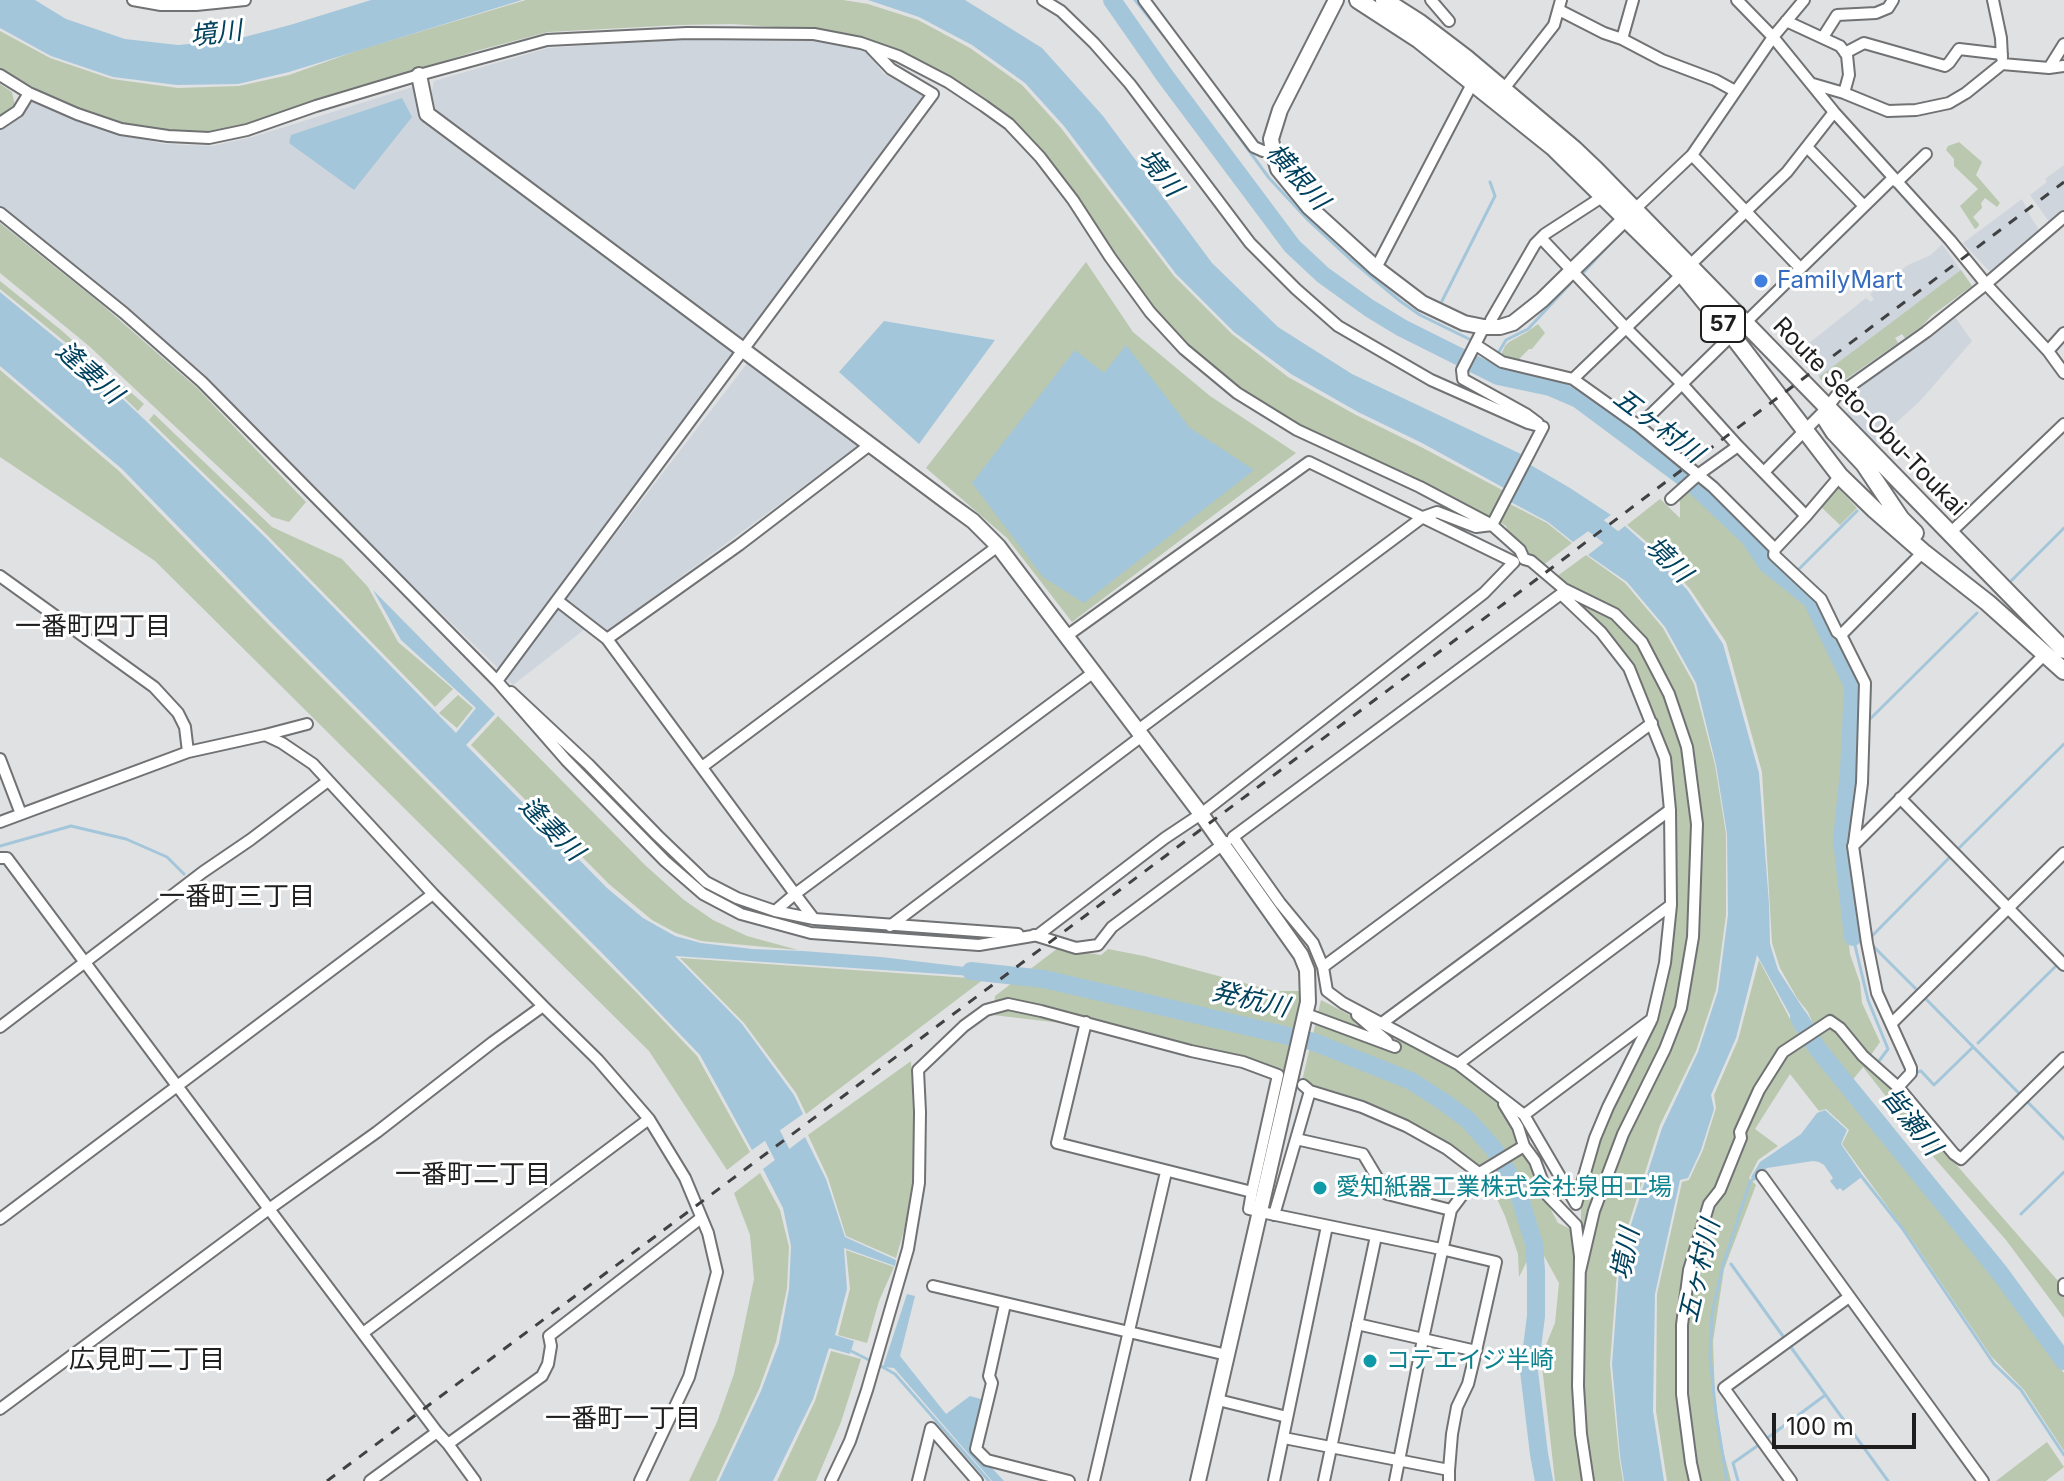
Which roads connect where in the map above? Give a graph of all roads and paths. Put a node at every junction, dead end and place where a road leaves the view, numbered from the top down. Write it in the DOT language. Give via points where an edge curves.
graph roads {
  1 [pos="133,0"];
  2 [pos="245,0"];
  3 [pos="1043,0"];
  4 [pos="1144,0"];
  5 [pos="1159,0"];
  6 [pos="1336,0"];
  7 [pos="1358,0"];
  8 [pos="1384,0"];
  9 [pos="1431,0"];
  10 [pos="1633,0"];
  11 [pos="1737,0"];
  12 [pos="1804,0"];
  13 [pos="1893,0"];
  14 [pos="1993,0"];
  15 [pos="1560,5"];
  16 [pos="1154,11"];
  17 [pos="1449,21"];
  18 [pos="1786,21"];
  19 [pos="1773,37"];
  20 [pos="1823,37"];
  21 [pos="1622,39"];
  22 [pos="2064,44"];
  23 [pos="870,47"];
  24 [pos="1845,53"];
  25 [pos="2002,59"];
  26 [pos="2064,66"];
  27 [pos="2049,68"];
  28 [pos="0,75"];
  29 [pos="419,75"];
  30 [pos="1473,82"];
  31 [pos="1811,84"];
  32 [pos="1503,90"];
  33 [pos="1735,91"];
  34 [pos="29,93"];
  35 [pos="1844,93"];
  36 [pos="1834,112"];
  37 [pos="0,123"];
  38 [pos="1807,147"];
  39 [pos="1273,151"];
  40 [pos="1926,154"];
  41 [pos="1692,155"];
  42 [pos="1895,180"];
  43 [pos="1602,197"];
  44 [pos="1864,206"];
  45 [pos="1746,212"];
  46 [pos="0,213"];
  47 [pos="1630,214"];
  48 [pos="2064,217"];
  49 [pos="1541,238"];
  50 [pos="1376,268"];
  51 [pos="1800,268"];
  52 [pos="1686,270"];
  53 [pos="1572,271"];
  54 [pos="1986,284"];
  55 [pos="1745,323"];
  56 [pos="1488,327"];
  57 [pos="1626,328"];
  58 [pos="2064,333"];
  59 [pos="1732,335"];
  60 [pos="1475,347"];
  61 [pos="743,350"];
  62 [pos="2048,351"];
  63 [pos="2064,373"];
  64 [pos="1573,379"];
  65 [pos="1682,384"];
  66 [pos="1827,408"];
  67 [pos="2064,424"];
  68 [pos="1639,426"];
  69 [pos="1543,427"];
  70 [pos="1805,430"];
  71 [pos="871,444"];
  72 [pos="1738,446"];
  73 [pos="1764,472"];
  74 [pos="1698,475"];
  75 [pos="1840,476"];
  76 [pos="1671,499"];
  77 [pos="1806,516"];
  78 [pos="1423,517"];
  79 [pos="1492,525"];
  80 [pos="1949,534"];
  81 [pos="998,546"];
  82 [pos="1775,549"];
  83 [pos="1923,552"];
  84 [pos="1519,560"];
  85 [pos="0,576"];
  86 [pos="1960,581"];
  87 [pos="1562,591"];
  88 [pos="558,601"];
  89 [pos="1068,635"];
  90 [pos="1841,635"];
  91 [pos="607,639"];
  92 [pos="2058,645"];
  93 [pos="2064,671"];
  94 [pos="1094,672"];
  95 [pos="497,681"];
  96 [pos="1652,723"];
  97 [pos="307,724"];
  98 [pos="1140,733"];
  99 [pos="265,735"];
  100 [pos="188,752"];
  101 [pos="0,759"];
  102 [pos="702,767"];
  103 [pos="328,781"];
  104 [pos="1900,798"];
  105 [pos="1670,810"];
  106 [pos="21,814"];
  107 [pos="1201,814"];
  108 [pos="0,822"];
  109 [pos="1228,840"];
  110 [pos="1853,846"];
  111 [pos="2064,853"];
  112 [pos="0,858"];
  113 [pos="433,894"];
  114 [pos="795,894"];
  115 [pos="1671,905"];
  116 [pos="2008,908"];
  117 [pos="775,911"];
  118 [pos="814,919"];
  119 [pos="890,926"];
  120 [pos="1038,935"];
  121 [pos="85,962"];
  122 [pos="2064,965"];
  123 [pos="1323,967"];
  124 [pos="1343,1003"];
  125 [pos="543,1006"];
  126 [pos="1305,1016"];
  127 [pos="1652,1019"];
  128 [pos="1086,1022"];
  129 [pos="1382,1023"];
  130 [pos="1892,1023"];
  131 [pos="0,1027"];
  132 [pos="2064,1058"];
  133 [pos="1458,1064"];
  134 [pos="178,1086"];
  135 [pos="1898,1087"];
  136 [pos="1499,1095"];
  137 [pos="1524,1115"];
  138 [pos="649,1119"];
  139 [pos="1296,1139"];
  140 [pos="1524,1146"];
  141 [pos="1166,1172"];
  142 [pos="1480,1174"];
  143 [pos="1762,1176"];
  144 [pos="1252,1192"];
  145 [pos="1576,1204"];
  146 [pos="269,1209"];
  147 [pos="1451,1210"];
  148 [pos="1267,1214"];
  149 [pos="701,1218"];
  150 [pos="0,1219"];
  151 [pos="1576,1225"];
  152 [pos="1327,1226"];
  153 [pos="1376,1236"];
  154 [pos="1441,1249"];
  155 [pos="1580,1271"];
  156 [pos="933,1286"];
  157 [pos="1849,1297"];
  158 [pos="1005,1304"];
  159 [pos="1357,1324"];
  160 [pos="363,1333"];
  161 [pos="1129,1333"];
  162 [pos="1423,1339"];
  163 [pos="1476,1351"];
  164 [pos="1227,1355"];
  165 [pos="1218,1400"];
  166 [pos="0,1409"];
  167 [pos="1287,1417"];
  168 [pos="437,1432"];
  169 [pos="1284,1438"];
  170 [pos="448,1444"];
  171 [pos="1331,1448"];
  172 [pos="1399,1461"];
  173 [pos="643,1476"];
  174 [pos="1449,1476"];
  175 [pos="370,1481"];
  176 [pos="475,1481"];
  177 [pos="631,1481"];
  178 [pos="831,1481"];
  179 [pos="918,1481"];
  180 [pos="977,1481"];
  181 [pos="1069,1481"];
  182 [pos="1094,1481"];
  183 [pos="1198,1481"];
  184 [pos="1274,1481"];
  185 [pos="1324,1481"];
  186 [pos="1395,1481"];
  187 [pos="1588,1481"];
  188 [pos="1695,1481"];
  189 [pos="1791,1481"];
  190 [pos="1983,1481"];
  1 -- 2 [label="street" via="161,5"];
  3 -- 69 [label="street" via="1061,11 1130,84 1250,243 1338,326 1431,380"];
  4 -- 16 [label="street"];
  5 -- 16 [label="street"];
  6 -- 39 [label="street" via="1280,110"];
  7 -- 30 [label="main road, Route Seto-Obu-Toukai / 57"];
  8 -- 32 [label="main road, Route Seto-Obu-Toukai / 57"];
  9 -- 17 [label="street"];
  10 -- 21 [label="street"];
  11 -- 19 [label="street"];
  12 -- 18 [label="street"];
  13 -- 20 [label="street" via="1876,13 1837,15"];
  14 -- 25 [label="street"];
  15 -- 21 [label="street"];
  15 -- 32 [label="street" via="1554,25"];
  16 -- 39 [label="street" via="1254,147"];
  18 -- 19 [label="street"];
  18 -- 20 [label="street"];
  19 -- 31 [label="street"];
  19 -- 33 [label="street"];
  20 -- 24 [label="street"];
  21 -- 33 [label="street"];
  22 -- 27 [label="street"];
  23 -- 29 [label="street" via="814,34 618,35 547,40"];
  23 -- 61 [label="street" via="891,69 933,94"];
  23 -- 79 [label="street" via="948,82 1009,124 1048,168 1150,312 1237,393 1297,430"];
  24 -- 25 [label="street" via="1864,43 1945,66 1959,49"];
  24 -- 35 [label="street" via="1849,75"];
  25 -- 27 [label="street"];
  25 -- 35 [label="street" via="1949,103 1888,111"];
  26 -- 27 [label="street"];
  28 -- 34 [label="street"];
  29 -- 34 [label="street" via="209,138 121,129"];
  29 -- 61 [label="street" via="427,114"];
  30 -- 43 [label="main road, Route Seto-Obu-Toukai / 57" via="1554,148"];
  30 -- 50 [label="street"];
  31 -- 35 [label="street"];
  31 -- 36 [label="street"];
  32 -- 47 [label="main road, Route Seto-Obu-Toukai / 57" via="1574,149"];
  33 -- 41 [label="street"];
  34 -- 37 [label="street" via="18,111"];
  36 -- 38 [label="street"];
  36 -- 42 [label="street"];
  38 -- 44 [label="street"];
  38 -- 45 [label="street"];
  39 -- 50 [label="street" via="1278,169 1309,207"];
  40 -- 42 [label="street"];
  41 -- 45 [label="street"];
  41 -- 47 [label="street"];
  42 -- 44 [label="street"];
  42 -- 54 [label="street"];
  43 -- 47 [label="main road, Route Seto-Obu-Toukai / 57"];
  43 -- 49 [label="street"];
  44 -- 51 [label="street"];
  45 -- 51 [label="street"];
  45 -- 52 [label="street"];
  46 -- 95 [label="street" via="202,382"];
  47 -- 52 [label="main road, Route Seto-Obu-Toukai / 57"];
  47 -- 53 [label="street"];
  48 -- 54 [label="street"];
  49 -- 53 [label="street"];
  49 -- 56 [label="street"];
  50 -- 56 [label="street" via="1436,311"];
  51 -- 55 [label="street"];
  52 -- 55 [label="main road, Route Seto-Obu-Toukai / 57"];
  52 -- 57 [label="street"];
  52 -- 59 [label="main road, Route Seto-Obu-Toukai / 57"];
  53 -- 56 [label="street" via="1513,323"];
  53 -- 57 [label="street"];
  54 -- 62 [label="street"];
  54 -- 66 [label="street"];
  55 -- 66 [label="main road, Route Seto-Obu-Toukai / 57"];
  56 -- 60 [label="street"];
  57 -- 64 [label="street"];
  57 -- 65 [label="street"];
  58 -- 62 [label="street"];
  59 -- 65 [label="street"];
  59 -- 70 [label="main road, Route Seto-Obu-Toukai / 57"];
  60 -- 64 [label="street" via="1502,362"];
  60 -- 69 [label="street" via="1462,370 1463,379"];
  61 -- 71 [label="street"];
  61 -- 88 [label="street"];
  62 -- 63 [label="street"];
  64 -- 68 [label="street"];
  65 -- 68 [label="street"];
  65 -- 72 [label="street"];
  66 -- 70 [label="street"];
  66 -- 80 [label="main road, Route Seto-Obu-Toukai / 57"];
  66 -- 86 [label="main road, 57" via="1825,418 1834,432 1864,464 1901,519"];
  67 -- 80 [label="street"];
  68 -- 74 [label="street"];
  69 -- 79 [label="street"];
  70 -- 73 [label="street"];
  70 -- 75 [label="main road, Route Seto-Obu-Toukai / 57"];
  71 -- 81 [label="street"];
  71 -- 91 [label="street"];
  72 -- 73 [label="street"];
  72 -- 74 [label="street"];
  73 -- 77 [label="street"];
  74 -- 76 [label="street"];
  74 -- 82 [label="street"];
  75 -- 77 [label="street"];
  75 -- 83 [label="main road, Route Seto-Obu-Toukai / 57"];
  77 -- 82 [label="street"];
  78 -- 79 [label="street" via="1437,512 1476,527"];
  78 -- 84 [label="street"];
  78 -- 89 [label="street" via="1309,462"];
  78 -- 98 [label="street"];
  79 -- 84 [label="street" via="1520,550"];
  80 -- 92 [label="main road, Route Seto-Obu-Toukai / 57"];
  81 -- 89 [label="street"];
  81 -- 102 [label="street"];
  82 -- 90 [label="street" via="1774,555 1821,599"];
  83 -- 86 [label="main road, Route Seto-Obu-Toukai / 57"];
  83 -- 90 [label="street"];
  84 -- 87 [label="street" via="1531,561"];
  84 -- 107 [label="street"];
  85 -- 100 [label="street" via="154,687 178,713"];
  86 -- 92 [label="main road, Route Seto-Obu-Toukai / 57"];
  87 -- 96 [label="street" via="1629,668"];
  87 -- 109 [label="street"];
  87 -- 155 [label="street" via="1615,614 1642,642 1669,694 1687,747 1697,824 1693,937 1681,1008 1623,1134 1594,1211"];
  88 -- 91 [label="street"];
  88 -- 95 [label="street"];
  89 -- 94 [label="street"];
  90 -- 110 [label="street" via="1865,683 1862,783"];
  91 -- 102 [label="street"];
  92 -- 93 [label="main road, Route Seto-Obu-Toukai / 57"];
  92 -- 104 [label="street"];
  94 -- 98 [label="street"];
  94 -- 114 [label="street"];
  95 -- 117 [label="street" via="706,882"];
  95 -- 120 [label="street" via="665,861 703,894 741,914 811,933 979,945"];
  96 -- 105 [label="street" via="1665,758"];
  96 -- 123 [label="street"];
  97 -- 99 [label="street"];
  98 -- 107 [label="street"];
  98 -- 119 [label="street"];
  99 -- 100 [label="street"];
  99 -- 103 [label="street" via="313,764"];
  100 -- 106 [label="street"];
  101 -- 106 [label="street"];
  102 -- 114 [label="street"];
  103 -- 113 [label="street"];
  103 -- 121 [label="street"];
  104 -- 110 [label="street"];
  104 -- 116 [label="street"];
  105 -- 115 [label="street"];
  105 -- 129 [label="street"];
  106 -- 108 [label="street"];
  107 -- 109 [label="street"];
  107 -- 120 [label="street"];
  109 -- 120 [label="street" via="1112,927 1098,945 1076,948"];
  109 -- 123 [label="street" via="1313,943"];
  109 -- 126 [label="street" via="1301,955 1309,987"];
  110 -- 130 [label="street" via="1877,993"];
  111 -- 116 [label="street"];
  112 -- 121 [label="street" via="7,858"];
  113 -- 125 [label="street"];
  113 -- 134 [label="street"];
  114 -- 117 [label="street"];
  114 -- 118 [label="street"];
  115 -- 127 [label="street"];
  115 -- 133 [label="street"];
  116 -- 122 [label="street"];
  116 -- 130 [label="street"];
  117 -- 118 [label="street"];
  118 -- 119 [label="street"];
  119 -- 120 [label="street"];
  121 -- 131 [label="street"];
  121 -- 134 [label="street"];
  123 -- 124 [label="street" via="1327,991"];
  124 -- 126 [label="street" via="1395,1047"];
  124 -- 129 [label="street"];
  125 -- 138 [label="street"];
  125 -- 146 [label="street"];
  126 -- 148 [label="street"];
  127 -- 137 [label="street"];
  127 -- 145 [label="street" via="1595,1138"];
  128 -- 141 [label="street" via="1057,1143"];
  128 -- 144 [label="street" via="1280,1076"];
  128 -- 178 [label="street" via="1008,1004 986,1010 918,1070 919,1183 908,1249 863,1403"];
  129 -- 133 [label="street"];
  130 -- 135 [label="street" via="1911,1068"];
  132 -- 135 [label="street" via="1961,1159"];
  133 -- 136 [label="street"];
  134 -- 146 [label="street"];
  134 -- 150 [label="street"];
  135 -- 188 [label="street" via="1830,1021 1783,1052 1759,1090 1720,1190 1709,1204 1689,1270 1682,1394"];
  136 -- 137 [label="street"];
  136 -- 140 [label="street"];
  137 -- 145 [label="street"];
  138 -- 149 [label="street" via="685,1178"];
  138 -- 160 [label="street"];
  139 -- 142 [label="street" via="1306,1088 1406,1126"];
  139 -- 147 [label="street" via="1363,1154 1387,1194"];
  139 -- 148 [label="street"];
  140 -- 142 [label="street"];
  140 -- 151 [label="street" via="1548,1196"];
  141 -- 144 [label="street"];
  141 -- 161 [label="street"];
  142 -- 147 [label="street"];
  143 -- 157 [label="street"];
  144 -- 148 [label="street" via="1249,1209"];
  145 -- 151 [label="street"];
  146 -- 160 [label="street"];
  146 -- 166 [label="street"];
  147 -- 154 [label="street"];
  148 -- 152 [label="street"];
  148 -- 164 [label="street"];
  149 -- 170 [label="street" via="549,1336 542,1376"];
  149 -- 173 [label="street" via="717,1272 689,1377"];
  151 -- 155 [label="street"];
  152 -- 153 [label="street"];
  152 -- 167 [label="street"];
  153 -- 154 [label="street"];
  153 -- 159 [label="street"];
  154 -- 162 [label="street"];
  154 -- 163 [label="street" via="1496,1262"];
  155 -- 187 [label="street" via="1578,1386"];
  156 -- 158 [label="street"];
  157 -- 189 [label="street" via="1724,1388"];
  157 -- 190 [label="street"];
  158 -- 161 [label="street"];
  158 -- 181 [label="street" via="976,1449 987,1460"];
  159 -- 162 [label="street"];
  159 -- 171 [label="street"];
  160 -- 168 [label="street"];
  161 -- 164 [label="street"];
  161 -- 182 [label="street"];
  162 -- 163 [label="street"];
  162 -- 172 [label="street"];
  163 -- 174 [label="street" via="1457,1407"];
  164 -- 165 [label="street"];
  165 -- 167 [label="street"];
  165 -- 183 [label="street"];
  167 -- 169 [label="street"];
  168 -- 170 [label="street"];
  168 -- 175 [label="street"];
  169 -- 171 [label="street"];
  169 -- 184 [label="street"];
  170 -- 176 [label="street"];
  171 -- 172 [label="street"];
  171 -- 185 [label="street"];
  172 -- 174 [label="street"];
  172 -- 186 [label="street"];
  173 -- 177 [label="street"];
  179 -- 180 [label="street" via="931,1428"];
}
